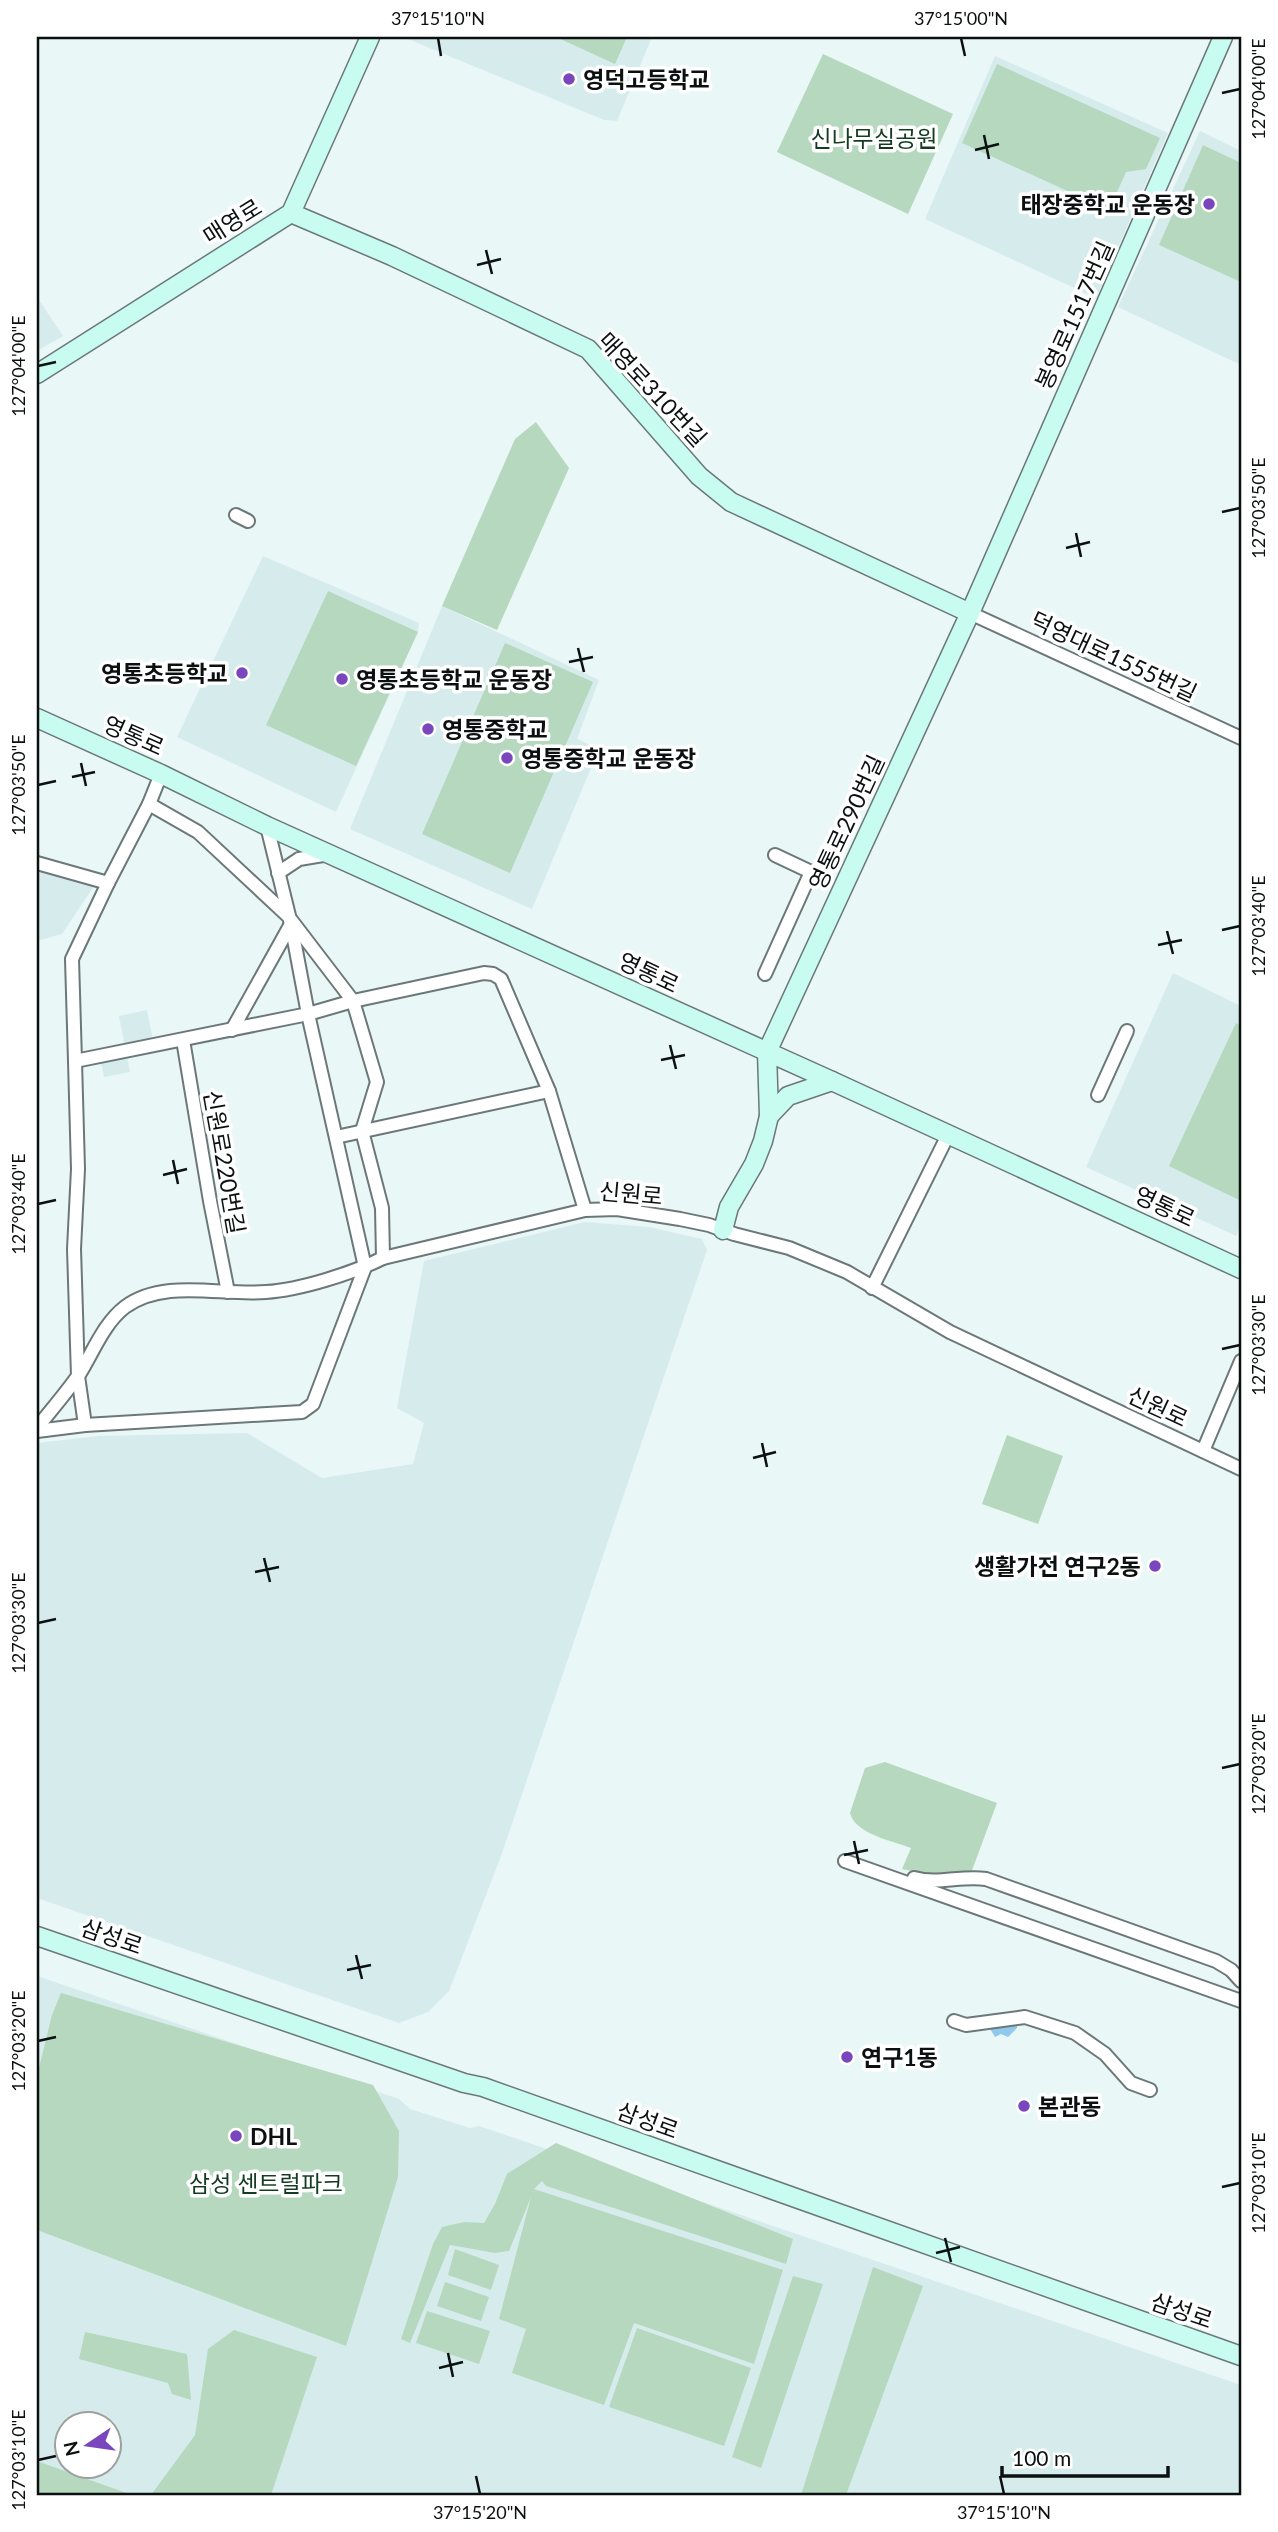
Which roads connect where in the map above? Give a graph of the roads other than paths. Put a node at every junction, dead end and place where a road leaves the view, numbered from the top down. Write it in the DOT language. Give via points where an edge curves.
graph roads {
  1 [pos="370,37"];
  2 [pos="1223,37"];
  3 [pos="290,213"];
  4 [pos="37,374"];
  5 [pos="236,515"];
  6 [pos="248,521"];
  7 [pos="970,613"];
  8 [pos="37,718"];
  9 [pos="1241,738"];
  10 [pos="161,774"];
  11 [pos="149,804"];
  12 [pos="267,826"];
  13 [pos="331,853"];
  14 [pos="775,855"];
  15 [pos="37,863"];
  16 [pos="278,873"];
  17 [pos="108,883"];
  18 [pos="290,920"];
  19 [pos="765,974"];
  20 [pos="353,1000"];
  21 [pos="308,1014"];
  22 [pos="233,1030"];
  23 [pos="1127,1031"];
  24 [pos="183,1040"];
  25 [pos="767,1052"];
  26 [pos="75,1061"];
  27 [pos="832,1081"];
  28 [pos="549,1091"];
  29 [pos="1098,1095"];
  30 [pos="769,1116"];
  31 [pos="362,1131"];
  32 [pos="948,1135"];
  33 [pos="336,1137"];
  34 [pos="585,1210"];
  35 [pos="723,1230"];
  36 [pos="383,1258"];
  37 [pos="365,1267"];
  38 [pos="1241,1269"];
  39 [pos="872,1288"];
  40 [pos="228,1292"];
  41 [pos="1241,1361"];
  42 [pos="78,1376"];
  43 [pos="85,1424"];
  44 [pos="37,1429"];
  45 [pos="1203,1451"];
  46 [pos="1241,1469"];
  47 [pos="37,1936"];
  48 [pos="1241,1981"];
  49 [pos="1241,2001"];
  50 [pos="954,2021"];
  51 [pos="1150,2090"];
  52 [pos="1241,2356"];
  1 -- 3 [label="street, 매영로"];
  2 -- 7 [label="street, 봉영로1517번길"];
  3 -- 4 [label="street, 매영로"];
  3 -- 7 [label="street, 매영로310번길" via="588,349 699,476 731,502"];
  5 -- 6 [label="street"];
  7 -- 9 [label="street, 덕영대로1555번길"];
  7 -- 25 [label="street, 영통로290번길"];
  8 -- 10 [label="street, 영통로"];
  10 -- 11 [label="street"];
  10 -- 12 [label="street, 영통로"];
  11 -- 17 [label="street"];
  11 -- 18 [label="street" via="198,832"];
  12 -- 13 [label="street, 영통로"];
  12 -- 16 [label="street"];
  13 -- 16 [label="street" via="299,859"];
  13 -- 25 [label="street, 영통로"];
  14 -- 19 [label="street" via="811,872"];
  15 -- 17 [label="street"];
  16 -- 18 [label="street"];
  17 -- 26 [label="street" via="72,959"];
  18 -- 20 [label="street"];
  18 -- 21 [label="street"];
  18 -- 22 [label="street"];
  20 -- 21 [label="street"];
  20 -- 28 [label="street" via="493,974 501,979"];
  20 -- 31 [label="street" via="377,1082"];
  21 -- 22 [label="street"];
  21 -- 33 [label="street"];
  22 -- 24 [label="street"];
  23 -- 29 [label="street"];
  24 -- 26 [label="street"];
  24 -- 40 [label="street, 신원로220번길"];
  25 -- 27 [label="street, 영통로"];
  25 -- 30 [label="street"];
  26 -- 42 [label="street"];
  27 -- 30 [label="street" via="788,1096"];
  27 -- 32 [label="street, 영통로"];
  28 -- 31 [label="street"];
  28 -- 34 [label="street"];
  30 -- 35 [label="street" via="759,1152 729,1207"];
  31 -- 33 [label="street"];
  31 -- 36 [label="street" via="383,1208"];
  32 -- 38 [label="street, 영통로"];
  32 -- 39 [label="street"];
  33 -- 37 [label="street"];
  34 -- 35 [label="street, 신원로" via="617,1209"];
  34 -- 36 [label="street, 신원로"];
  35 -- 39 [label="street, 신원로" via="789,1248 847,1272"];
  36 -- 37 [label="street, 신원로"];
  37 -- 40 [label="street, 신원로" via="284,1290"];
  37 -- 43 [label="street" via="308,1409"];
  39 -- 45 [label="street, 신원로" via="950,1332"];
  40 -- 42 [label="street, 신원로" via="156,1293 133,1301 114,1318"];
  41 -- 45 [label="street"];
  42 -- 43 [label="street"];
  42 -- 44 [label="street, 신원로"];
  43 -- 44 [label="street"];
  45 -- 46 [label="street, 신원로"];
  47 -- 52 [label="street, 삼성로" via="496,2092"];
  48 -- 49 [label="street" via="1216,1961 986,1879 926,1881 846,1858"];
  50 -- 51 [label="street" via="966,2025 1024,2017 1075,2033 1105,2053 1131,2082"];
}
